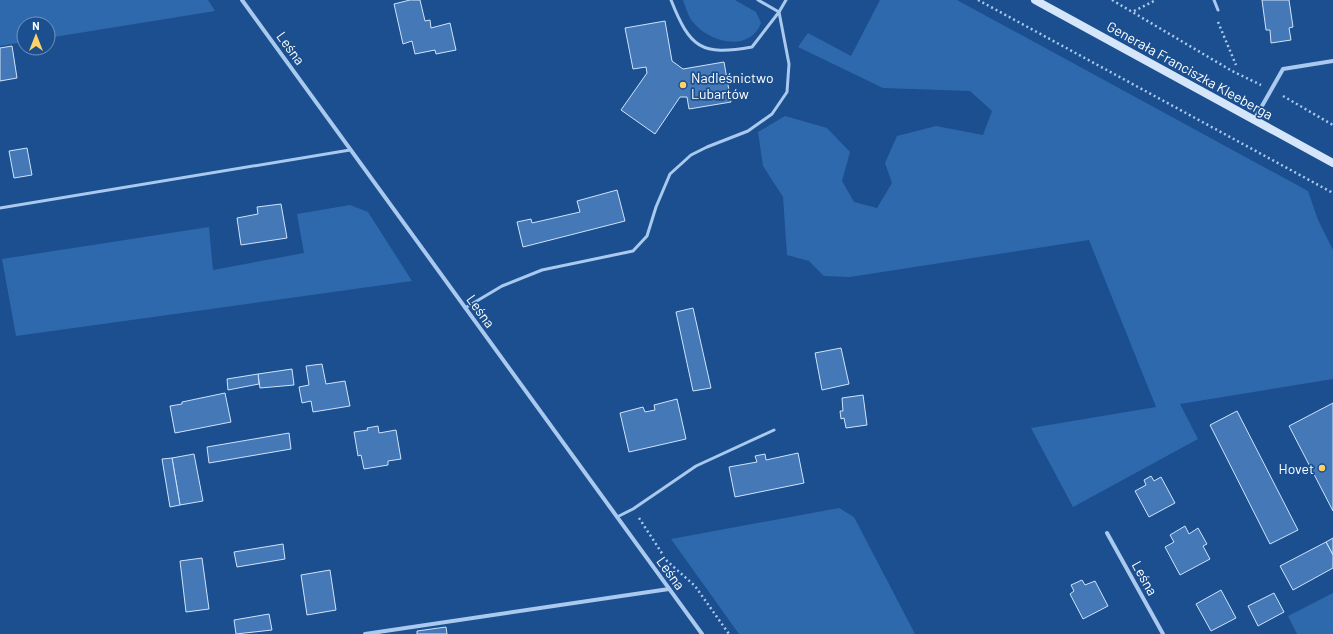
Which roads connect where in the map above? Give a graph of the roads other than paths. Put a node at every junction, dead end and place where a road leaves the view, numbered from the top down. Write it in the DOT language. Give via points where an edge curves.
graph roads {
  1 [pos="242,0"];
  2 [pos="671,0"];
  3 [pos="758,0"];
  4 [pos="786,0"];
  5 [pos="1035,0"];
  6 [pos="1214,0"];
  7 [pos="1218,10"];
  8 [pos="779,12"];
  9 [pos="1333,61"];
  10 [pos="1254,120"];
  11 [pos="350,150"];
  12 [pos="1333,163"];
  13 [pos="0,208"];
  14 [pos="465,308"];
  15 [pos="774,430"];
  16 [pos="617,517"];
  17 [pos="1107,533"];
  18 [pos="669,588"];
  19 [pos="365,634"];
  20 [pos="702,634"];
  21 [pos="1163,634"];
  1 -- 11 [label="street, Leśna"];
  2 -- 8 [label="lane" via="680,22 691,39 710,50 730,51 752,47"];
  3 -- 8 [label="lane"];
  4 -- 8 [label="lane"];
  5 -- 10 [label="main road, Generała Franciszka Kleeberga"];
  6 -- 7 [label="lane"];
  8 -- 14 [label="lane" via="789,64 787,92 772,114 748,131 692,155 670,174 647,236 633,251 542,270 502,286"];
  9 -- 10 [label="street" via="1283,69"];
  10 -- 12 [label="main road, Generała Franciszka Kleeberga"];
  11 -- 13 [label="lane"];
  11 -- 14 [label="street, Leśna"];
  14 -- 16 [label="street, Leśna"];
  15 -- 16 [label="lane" via="696,466 634,509"];
  16 -- 18 [label="street, Leśna"];
  17 -- 21 [label="street, Leśna"];
  18 -- 19 [label="street"];
  18 -- 20 [label="street, Leśna"];
}
